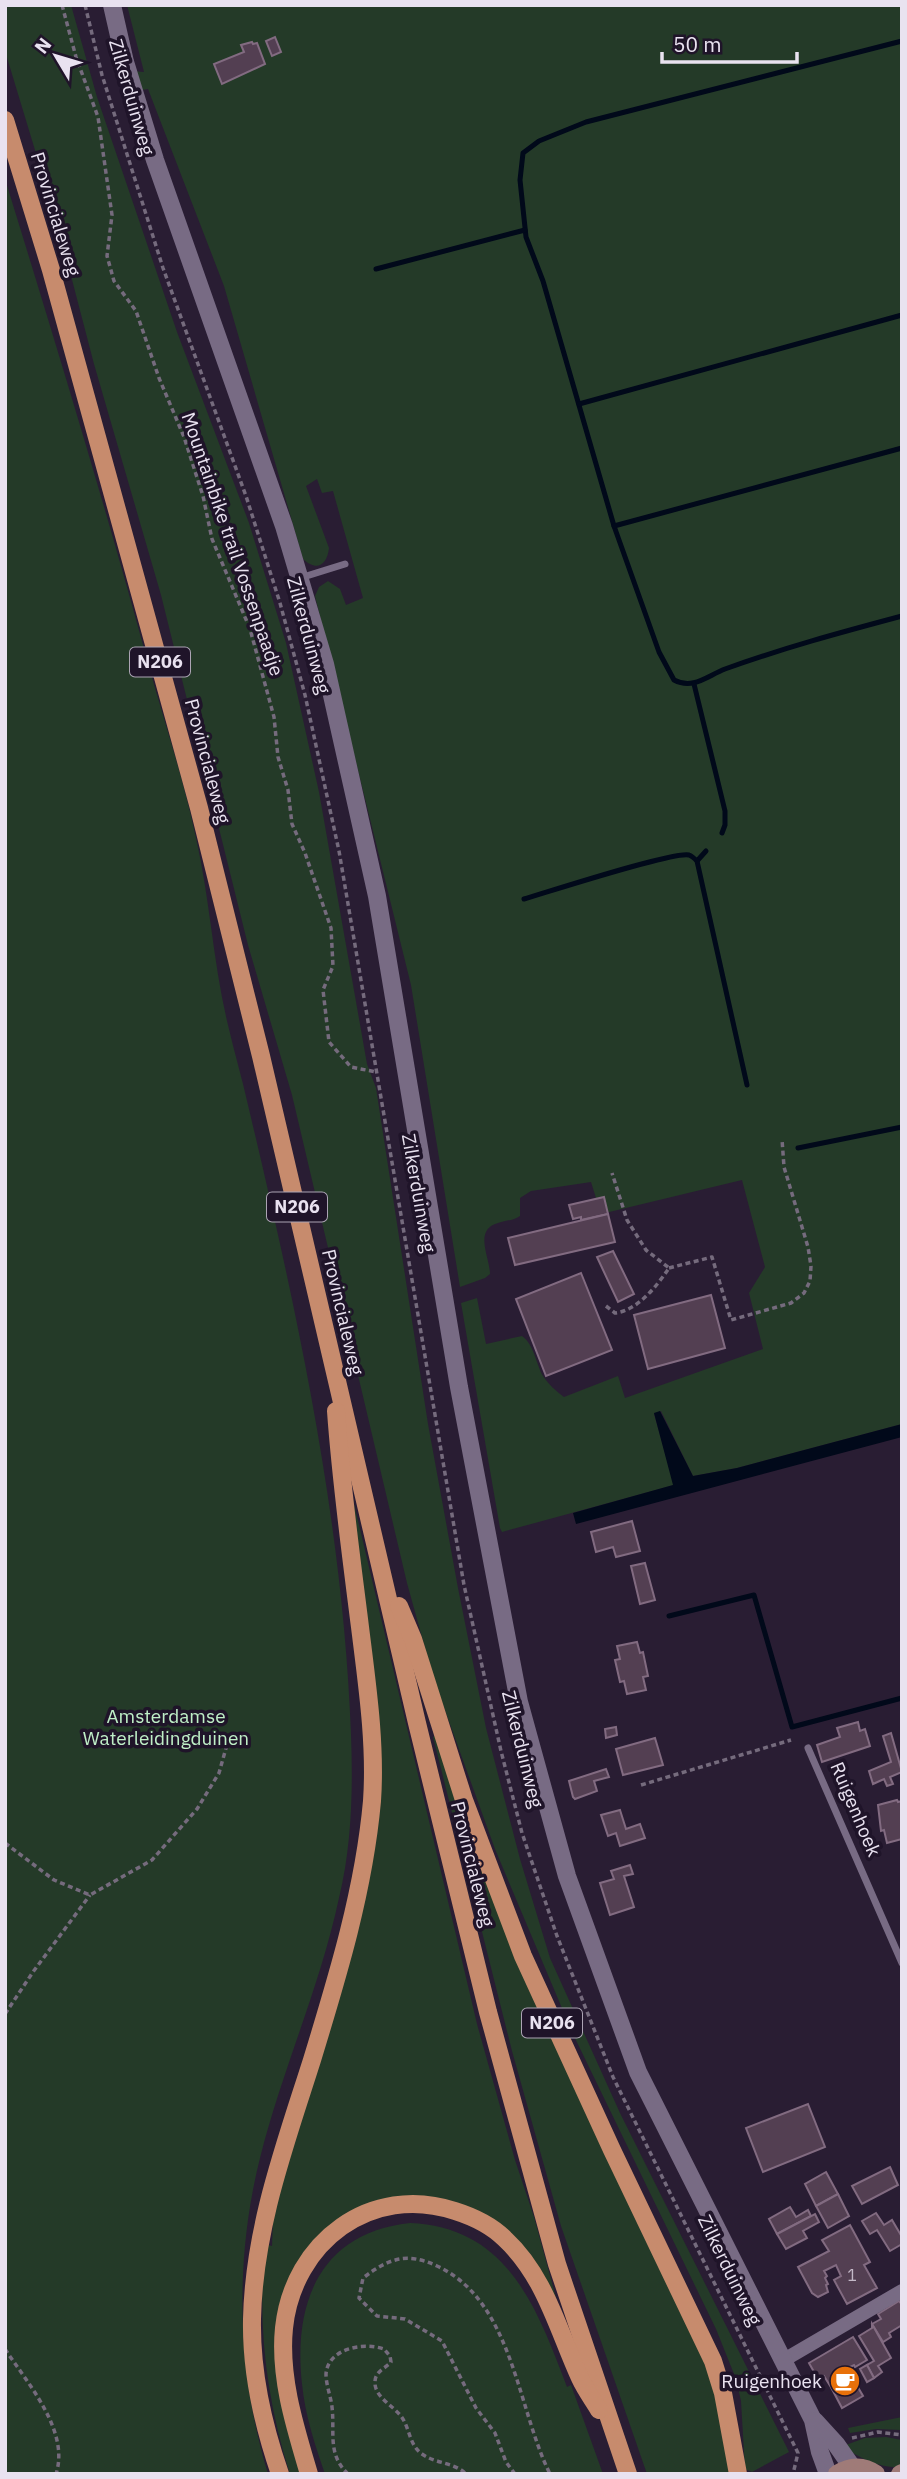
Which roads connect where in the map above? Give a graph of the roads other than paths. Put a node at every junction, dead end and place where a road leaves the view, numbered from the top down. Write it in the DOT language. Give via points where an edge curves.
graph roads {
  1 [pos="112,5"];
  2 [pos="5,120"];
  3 [pos="345,564"];
  4 [pos="300,578"];
  5 [pos="333,1358"];
  6 [pos="380,1564"];
  7 [pos="808,1748"];
  8 [pos="902,1963"];
  9 [pos="902,2291"];
  10 [pos="781,2356"];
  11 [pos="813,2420"];
  12 [pos="616,2439"];
  13 [pos="844,2471"];
  14 [pos="280,2474"];
  15 [pos="309,2474"];
  16 [pos="628,2474"];
  17 [pos="738,2474"];
  18 [pos="828,2474"];
  19 [pos="876,2474"];
  1 -- 4 [label="street, Zilkerduinweg" via="155,160"];
  2 -- 5 [label="main road, Provincialeweg / N206" via="55,284 199,808"];
  3 -- 4 [label="lane, Zilkerduinweg"];
  4 -- 10 [label="street, Zilkerduinweg" via="325,664 377,896 459,1387 519,1702 567,1875 638,2072"];
  5 -- 6 [label="main road, Provincialeweg / N206"];
  5 -- 14 [label="main road, N206" via="341,1476 367,1687 372,1799 348,1941 286,2134 255,2276 253,2353"];
  6 -- 12 [label="main road, Provincialeweg / N206" via="495,2037 557,2264"];
  6 -- 17 [label="main road, N206" via="413,1639 450,1758 523,1956 713,2361"];
  7 -- 8 [label="lane, Ruigenhoek"];
  9 -- 10 [label="street" via="789,2357"];
  10 -- 11 [label="street, Zilkerduinweg"];
  11 -- 13 [label="street" via="835,2444"];
  11 -- 18 [label="street"];
  12 -- 15 [label="main road, N206" via="581,2381 555,2315 523,2257 474,2217 416,2203 353,2218 311,2254 298,2276 284,2327 286,2379"];
  12 -- 16 [label="main road, Provincialeweg / N206"];
  13 -- 19 [label="main road" via="865,2468"];
}
